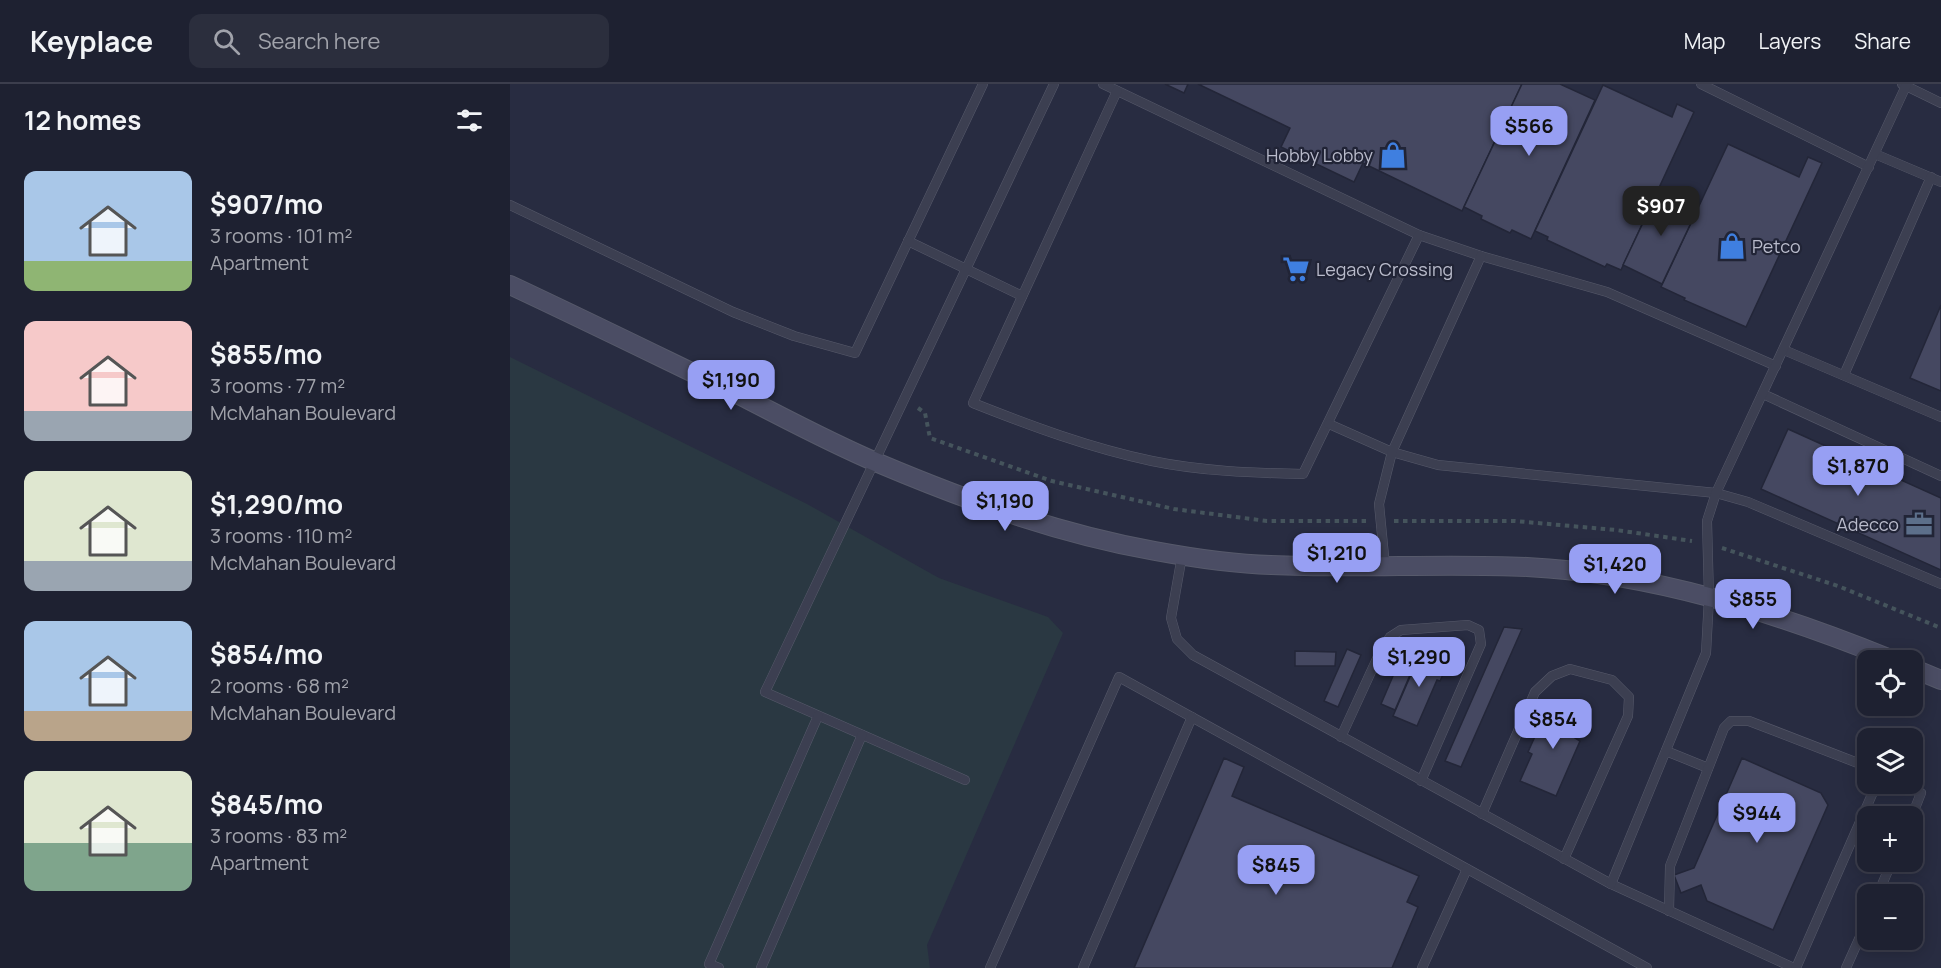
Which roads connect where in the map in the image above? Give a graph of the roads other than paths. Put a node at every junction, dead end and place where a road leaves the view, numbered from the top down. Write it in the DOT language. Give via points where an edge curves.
graph roads {
  1 [pos="983,84"];
  2 [pos="1054,84"];
  3 [pos="1103,84"];
  4 [pos="1701,84"];
  5 [pos="1904,85"];
  6 [pos="1117,91"];
  7 [pos="1941,103"];
  8 [pos="1875,154"];
  9 [pos="1869,167"];
  10 [pos="1931,177"];
  11 [pos="1941,182"];
  12 [pos="510,205"];
  13 [pos="1419,235"];
  14 [pos="908,241"];
  15 [pos="1481,256"];
  16 [pos="966,269"];
  17 [pos="510,285"];
  18 [pos="1022,296"];
  19 [pos="1784,350"];
  20 [pos="1776,366"];
  21 [pos="1844,375"];
  22 [pos="1763,394"];
  23 [pos="1941,417"];
  24 [pos="1329,424"];
  25 [pos="1392,452"];
  26 [pos="875,462"];
  27 [pos="1941,476"];
  28 [pos="1716,493"];
  29 [pos="1182,556"];
  30 [pos="1385,566"];
  31 [pos="1941,584"];
  32 [pos="1709,598"];
  33 [pos="1867,650"];
  34 [pos="1923,673"];
  35 [pos="1941,680"];
  36 [pos="818,716"];
  37 [pos="1192,717"];
  38 [pos="862,735"];
  39 [pos="1341,737"];
  40 [pos="1666,751"];
  41 [pos="1857,762"];
  42 [pos="1708,768"];
  43 [pos="965,780"];
  44 [pos="1422,781"];
  45 [pos="1872,794"];
  46 [pos="1482,814"];
  47 [pos="1564,859"];
  48 [pos="1467,869"];
  49 [pos="1611,884"];
  50 [pos="1669,911"];
  51 [pos="1857,944"];
  52 [pos="719,968"];
  53 [pos="761,968"];
  54 [pos="990,968"];
  55 [pos="1083,968"];
  56 [pos="1422,968"];
  57 [pos="1647,968"];
  58 [pos="1795,968"];
  59 [pos="1846,968"];
  1 -- 14 [label="lane"];
  2 -- 16 [label="lane"];
  3 -- 6 [label="lane"];
  4 -- 9 [label="lane"];
  5 -- 7 [label="lane"];
  5 -- 8 [label="lane"];
  6 -- 13 [label="lane"];
  6 -- 18 [label="lane"];
  8 -- 9 [label="lane"];
  8 -- 10 [label="lane"];
  9 -- 19 [label="lane"];
  10 -- 11 [label="lane"];
  10 -- 21 [label="lane"];
  12 -- 14 [label="lane" via="733,312 794,336 855,353"];
  13 -- 15 [label="lane"];
  13 -- 24 [label="lane"];
  14 -- 16 [label="lane"];
  15 -- 20 [label="lane" via="1607,292"];
  15 -- 25 [label="lane"];
  16 -- 18 [label="lane"];
  16 -- 26 [label="lane"];
  17 -- 26 [label="street"];
  18 -- 24 [label="lane" via="973,403 1062,436 1153,461 1246,473 1303,474"];
  19 -- 20 [label="lane"];
  19 -- 21 [label="lane"];
  20 -- 22 [label="lane"];
  21 -- 23 [label="lane"];
  22 -- 27 [label="lane"];
  22 -- 28 [label="lane"];
  24 -- 25 [label="lane"];
  25 -- 28 [label="lane" via="1438,465"];
  25 -- 30 [label="lane" via="1379,504"];
  26 -- 29 [label="street" via="988,507 1055,528"];
  26 -- 36 [label="lane" via="765,692"];
  28 -- 31 [label="lane" via="1748,502"];
  28 -- 32 [label="lane" via="1707,521"];
  29 -- 30 [label="street" via="1270,566"];
  29 -- 39 [label="lane" via="1172,601 1171,618 1177,639 1193,656"];
  30 -- 32 [label="street" via="1526,567 1584,572 1634,579"];
  32 -- 33 [label="street" via="1807,627"];
  32 -- 40 [label="lane" via="1706,653"];
  34 -- 35 [label="street"];
  36 -- 38 [label="lane"];
  36 -- 52 [label="lane" via="709,964"];
  37 -- 48 [label="lane"];
  37 -- 54 [label="lane" via="1119,677"];
  37 -- 55 [label="lane"];
  38 -- 43 [label="lane"];
  38 -- 53 [label="lane"];
  39 -- 44 [label="lane"];
  39 -- 44 [label="lane" via="1390,637 1401,630 1468,625 1479,630 1482,644"];
  40 -- 42 [label="lane"];
  40 -- 49 [label="lane"];
  41 -- 42 [label="lane" via="1749,721 1731,721 1724,728"];
  42 -- 50 [label="lane" via="1670,866"];
  44 -- 46 [label="lane"];
  45 -- 58 [label="lane"];
  46 -- 47 [label="lane"];
  46 -- 47 [label="lane" via="1536,692 1552,676 1570,669 1611,680 1629,697 1628,716"];
  47 -- 49 [label="lane"];
  48 -- 56 [label="lane"];
  48 -- 57 [label="lane"];
  49 -- 50 [label="lane"];
  50 -- 58 [label="lane"];
  51 -- 59 [label="lane"];
}
